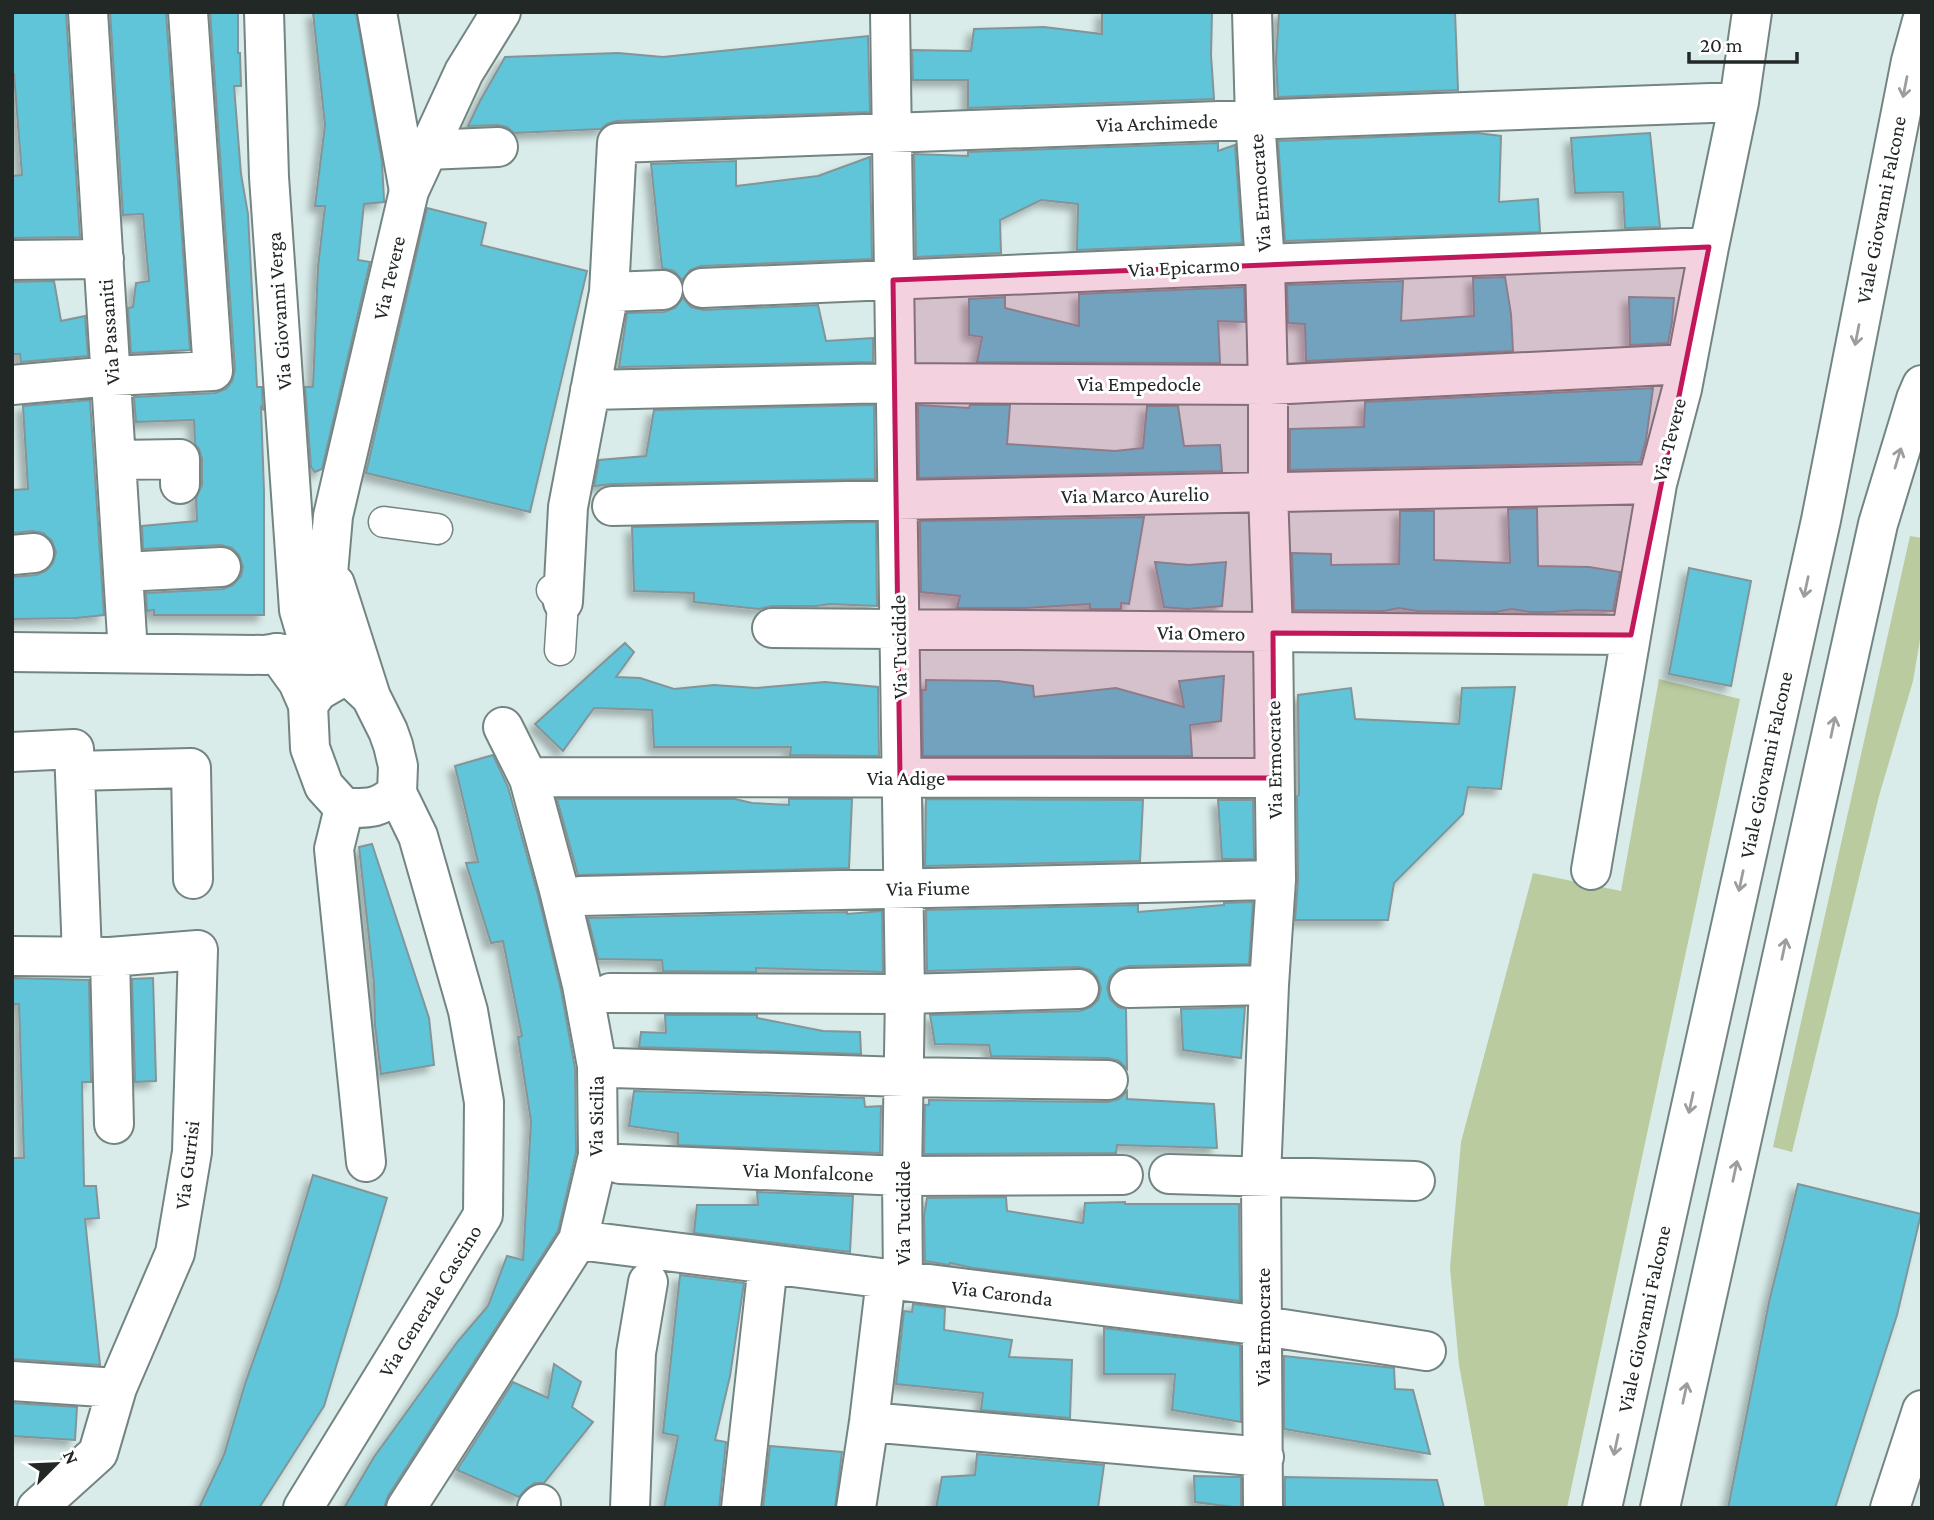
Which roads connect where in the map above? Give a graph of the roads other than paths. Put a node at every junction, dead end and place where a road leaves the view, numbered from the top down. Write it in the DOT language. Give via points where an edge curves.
graph roads {
  1 [pos="88,12"];
  2 [pos="188,12"];
  3 [pos="264,12"];
  4 [pos="377,12"];
  5 [pos="501,12"];
  6 [pos="890,12"];
  7 [pos="1252,12"];
  8 [pos="1752,12"];
  9 [pos="1922,21"];
  10 [pos="1739,102"];
  11 [pos="1255,119"];
  12 [pos="891,132"];
  13 [pos="498,147"];
  14 [pos="427,150"];
  15 [pos="409,191"];
  16 [pos="1709,247"];
  17 [pos="104,259"];
  18 [pos="12,260"];
  19 [pos="1265,264"];
  20 [pos="893,280"];
  21 [pos="702,288"];
  22 [pos="663,290"];
  23 [pos="609,292"];
  24 [pos="1687,364"];
  25 [pos="112,376"];
  26 [pos="894,383"];
  27 [pos="1268,384"];
  28 [pos="12,385"];
  29 [pos="1922,385"];
  30 [pos="590,390"];
  31 [pos="117,460"];
  32 [pos="180,484"];
  33 [pos="1657,484"];
  34 [pos="1268,492"];
  35 [pos="897,500"];
  36 [pos="612,506"];
  37 [pos="384,522"];
  38 [pos="437,529"];
  39 [pos="329,561"];
  40 [pos="221,567"];
  41 [pos="123,572"];
  42 [pos="558,596"];
  43 [pos="312,608"];
  44 [pos="772,628"];
  45 [pos="898,629"];
  46 [pos="1273,633"];
  47 [pos="1631,635"];
  48 [pos="560,650"];
  49 [pos="12,652"];
  50 [pos="128,653"];
  51 [pos="332,686"];
  52 [pos="503,727"];
  53 [pos="12,752"];
  54 [pos="75,771"];
  55 [pos="538,777"];
  56 [pos="900,778"];
  57 [pos="1274,778"];
  58 [pos="397,793"];
  59 [pos="344,808"];
  60 [pos="1591,870"];
  61 [pos="193,879"];
  62 [pos="1276,880"];
  63 [pos="903,889"];
  64 [pos="580,896"];
  65 [pos="12,956"];
  66 [pos="96,956"];
  67 [pos="1269,985"];
  68 [pos="1129,988"];
  69 [pos="1079,989"];
  70 [pos="610,993"];
  71 [pos="905,994"];
  72 [pos="613,1068"];
  73 [pos="904,1077"];
  74 [pos="1108,1080"];
  75 [pos="114,1124"];
  76 [pos="366,1162"];
  77 [pos="620,1164"];
  78 [pos="1169,1174"];
  79 [pos="1123,1175"];
  80 [pos="902,1176"];
  81 [pos="1261,1177"];
  82 [pos="1415,1181"];
  83 [pos="578,1240"];
  84 [pos="768,1264"];
  85 [pos="895,1280"];
  86 [pos="648,1282"];
  87 [pos="1263,1326"];
  88 [pos="1426,1350"];
  89 [pos="12,1381"];
  90 [pos="117,1388"];
  91 [pos="1922,1410"];
  92 [pos="869,1422"];
  93 [pos="1264,1457"];
  94 [pos="37,1508"];
  95 [pos="303,1508"];
  96 [pos="406,1508"];
  97 [pos="630,1508"];
  98 [pos="741,1508"];
  99 [pos="856,1508"];
  100 [pos="1263,1508"];
  101 [pos="1602,1508"];
  102 [pos="1660,1508"];
  103 [pos="1890,1508"];
  1 -- 17 [label="street, Via Passaniti"];
  2 -- 25 [label="street" via="213,370"];
  3 -- 43 [label="street, Via Giovanni Verga" via="270,177"];
  4 -- 15 [label="street"];
  5 -- 14 [label="street, Via Tevere" via="464,72"];
  6 -- 12 [label="street, Via Tucidide"];
  7 -- 11 [label="street, Via Ermocrate"];
  8 -- 10 [label="street, Via Tevere"];
  9 -- 101 [label="street, Viale Giovanni Falcone, one-way" via="1910,61 1821,520"];
  10 -- 11 [label="street, Via Archimede"];
  10 -- 16 [label="street, Via Tevere"];
  11 -- 12 [label="street, Via Archimede"];
  11 -- 19 [label="street, Via Ermocrate"];
  12 -- 20 [label="street, Via Tucidide"];
  12 -- 23 [label="street, Via Archimede" via="617,143"];
  13 -- 14 [label="street"];
  14 -- 15 [label="street, Via Tevere"];
  15 -- 39 [label="street, Via Tevere" via="333,516"];
  16 -- 19 [label="street, Via Epicarmo"];
  16 -- 24 [label="street, Via Tevere"];
  17 -- 18 [label="street"];
  17 -- 25 [label="street, Via Passaniti"];
  19 -- 20 [label="street, Via Epicarmo"];
  19 -- 27 [label="street, Via Ermocrate"];
  20 -- 21 [label="street, Via Epicarmo"];
  20 -- 26 [label="street, Via Tucidide"];
  22 -- 23 [label="street"];
  23 -- 30 [label="street"];
  24 -- 27 [label="street, Via Empedocle"];
  24 -- 33 [label="street, Via Tevere"];
  25 -- 28 [label="street"];
  25 -- 31 [label="street, Via Passaniti"];
  26 -- 27 [label="street, Via Empedocle"];
  26 -- 30 [label="street, Via Empedocle"];
  26 -- 35 [label="street, Via Tucidide"];
  27 -- 34 [label="street, Via Ermocrate"];
  102 -- 29 [label="street, one-way" via="1878,524"];
  30 -- 42 [label="street" via="568,507"];
  31 -- 32 [label="street" via="180,459"];
  31 -- 41 [label="street, Via Passaniti"];
  33 -- 34 [label="street, Via Marco Aurelio"];
  33 -- 47 [label="street, Via Tevere"];
  34 -- 35 [label="street, Via Marco Aurelio"];
  34 -- 46 [label="street, Via Ermocrate"];
  35 -- 36 [label="street, Via Marco Aurelio"];
  35 -- 45 [label="street, Via Tucidide"];
  37 -- 38 [label="street"];
  39 -- 43 [label="street, Via Tevere"];
  39 -- 51 [label="street" via="345,620"];
  40 -- 41 [label="street"];
  41 -- 50 [label="street, Via Passaniti"];
  42 -- 48 [label="street"];
  43 -- 51 [label="street" via="307,637"];
  44 -- 45 [label="street, Via Omero"];
  45 -- 46 [label="street, Via Omero"];
  45 -- 56 [label="street, Via Tucidide"];
  46 -- 47 [label="street, Via Omero"];
  46 -- 57 [label="street, Via Ermocrate"];
  47 -- 60 [label="street, Via Tevere"];
  49 -- 50 [label="street"];
  50 -- 51 [label="street" via="277,653 298,682"];
  51 -- 58 [label="street" via="388,731 398,766"];
  51 -- 59 [label="street" via="310,748 324,786"];
  52 -- 83 [label="street, Via Sicilia" via="536,803 582,985 597,1066 598,1155"];
  53 -- 54 [label="street" via="74,749"];
  54 -- 61 [label="street" via="191,768"];
  54 -- 66 [label="street"];
  55 -- 56 [label="street, Via Adige"];
  56 -- 57 [label="street, Via Adige"];
  56 -- 63 [label="street, Via Tucidide"];
  57 -- 62 [label="street, Via Ermocrate"];
  58 -- 59 [label="street" via="373,808"];
  58 -- 95 [label="street, Via Generale Cascino" via="418,836 473,1034 484,1102 483,1215"];
  59 -- 76 [label="street" via="334,849"];
  62 -- 63 [label="street, Via Fiume"];
  62 -- 67 [label="street, Via Ermocrate"];
  63 -- 64 [label="street, Via Fiume"];
  63 -- 71 [label="street, Via Tucidide"];
  65 -- 66 [label="street"];
  66 -- 75 [label="street"];
  66 -- 90 [label="street, Via Gurrisi" via="198,950 192,1152 175,1253"];
  67 -- 68 [label="street"];
  67 -- 81 [label="street, Via Ermocrate"];
  69 -- 71 [label="street"];
  70 -- 71 [label="street"];
  71 -- 73 [label="street, Via Tucidide"];
  72 -- 73 [label="street"];
  73 -- 74 [label="street"];
  73 -- 80 [label="street, Via Tucidide"];
  77 -- 80 [label="street, Via Monfalcone"];
  78 -- 81 [label="street"];
  79 -- 80 [label="street, Via Monfalcone"];
  80 -- 85 [label="street, Via Tucidide"];
  81 -- 82 [label="street"];
  81 -- 87 [label="street, Via Ermocrate"];
  83 -- 84 [label="street, Via Caronda"];
  83 -- 96 [label="street, Via Sicilia"];
  84 -- 85 [label="street, Via Caronda"];
  84 -- 98 [label="street"];
  85 -- 87 [label="street, Via Caronda"];
  85 -- 92 [label="street, Via Tucidide"];
  86 -- 97 [label="street" via="636,1353"];
  87 -- 88 [label="street, Via Caronda"];
  87 -- 93 [label="street, Via Ermocrate"];
  89 -- 90 [label="street"];
  90 -- 94 [label="street, Via Gurrisi" via="98,1453"];
  91 -- 103 [label="street"];
  92 -- 93 [label="street"];
  92 -- 99 [label="street, Via Tucidide"];
  93 -- 100 [label="street, Via Ermocrate"];
}
